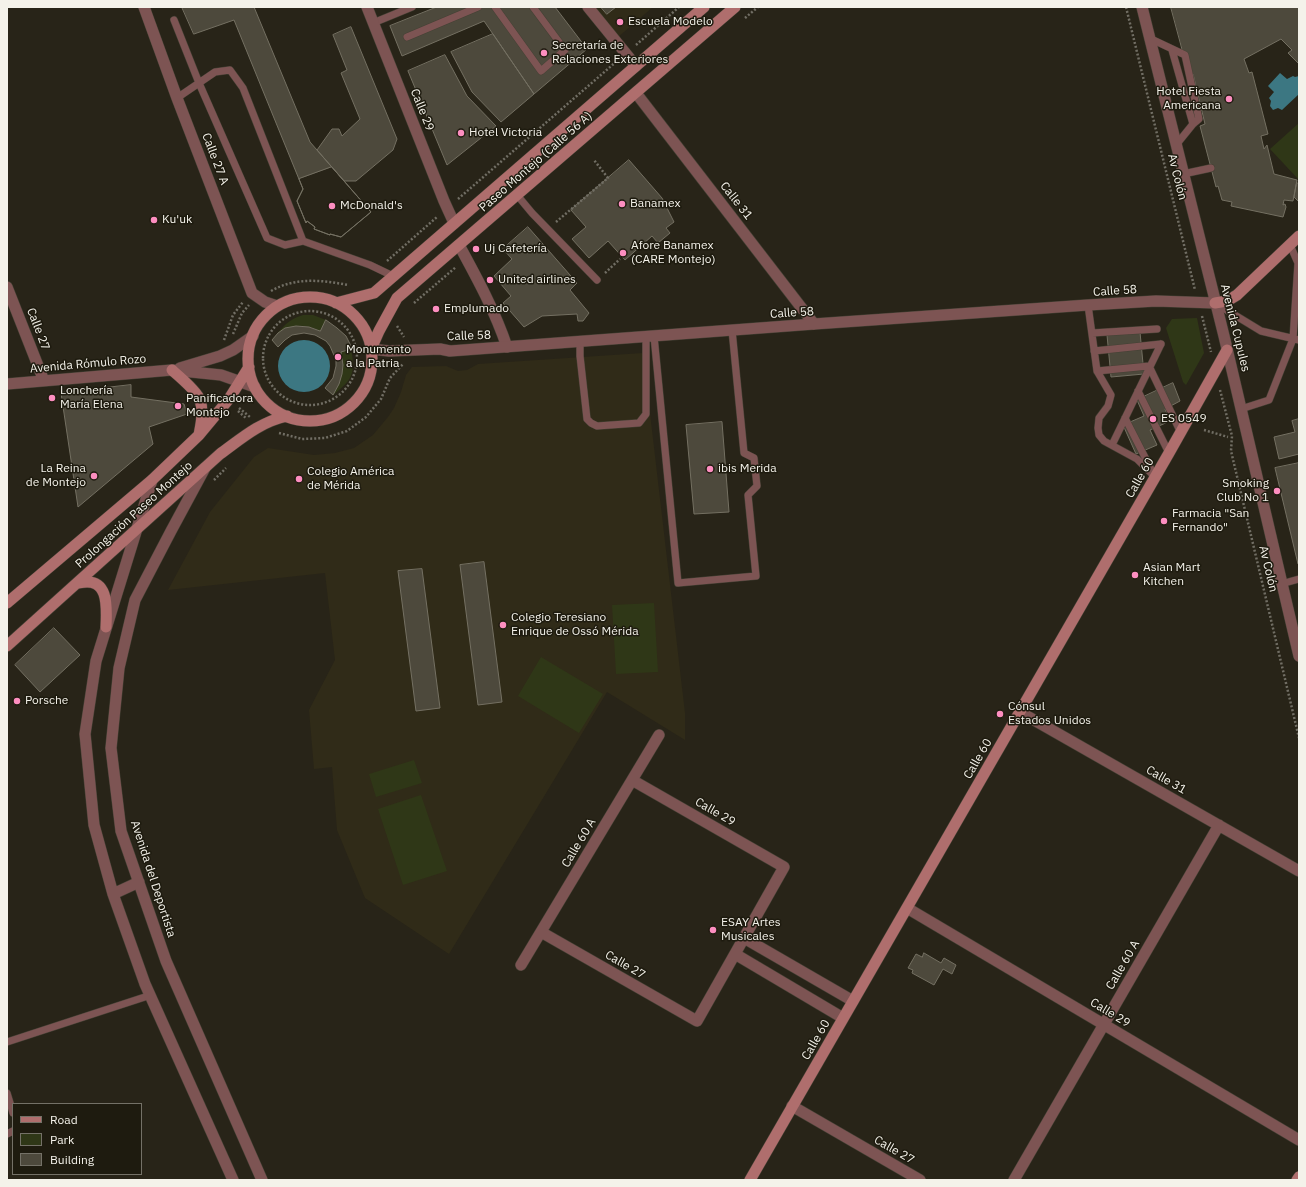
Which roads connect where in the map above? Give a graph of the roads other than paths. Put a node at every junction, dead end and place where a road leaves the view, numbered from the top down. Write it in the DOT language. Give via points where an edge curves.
graph roads {
  1 [pos="144,7"];
  2 [pos="367,7"];
  3 [pos="412,7"];
  4 [pos="478,7"];
  5 [pos="495,7"];
  6 [pos="533,7"];
  7 [pos="588,7"];
  8 [pos="704,7"];
  9 [pos="735,7"];
  10 [pos="1142,7"];
  11 [pos="174,20"];
  12 [pos="374,23"];
  13 [pos="407,37"];
  14 [pos="1149,38"];
  15 [pos="1172,50"];
  16 [pos="636,66"];
  17 [pos="199,83"];
  18 [pos="636,93"];
  19 [pos="177,98"];
  20 [pos="1193,124"];
  21 [pos="1176,145"];
  22 [pos="1210,168"];
  23 [pos="1183,174"];
  24 [pos="517,195"];
  25 [pos="454,223"];
  26 [pos="1299,236"];
  27 [pos="303,241"];
  28 [pos="459,245"];
  29 [pos="1290,245"];
  30 [pos="393,276"];
  31 [pos="597,280"];
  32 [pos="7,287"];
  33 [pos="1215,302"];
  34 [pos="336,303"];
  35 [pos="1088,305"];
  36 [pos="277,306"];
  37 [pos="814,324"];
  38 [pos="1157,329"];
  39 [pos="732,330"];
  40 [pos="1092,333"];
  41 [pos="252,336"];
  42 [pos="650,336"];
  43 [pos="1296,339"];
  44 [pos="580,342"];
  45 [pos="507,347"];
  46 [pos="371,349"];
  47 [pos="1227,350"];
  48 [pos="1094,351"];
  49 [pos="1149,366"];
  50 [pos="249,367"];
  51 [pos="172,370"];
  52 [pos="1097,371"];
  53 [pos="44,381"];
  54 [pos="240,381"];
  55 [pos="7,384"];
  56 [pos="255,387"];
  57 [pos="1138,391"];
  58 [pos="1241,409"];
  59 [pos="287,416"];
  60 [pos="1125,418"];
  61 [pos="1181,433"];
  62 [pos="199,435"];
  63 [pos="1112,446"];
  64 [pos="1169,453"];
  65 [pos="206,466"];
  66 [pos="1155,477"];
  67 [pos="152,480"];
  68 [pos="136,529"];
  69 [pos="1299,579"];
  70 [pos="79,583"];
  71 [pos="1281,584"];
  72 [pos="7,603"];
  73 [pos="1295,626"];
  74 [pos="106,627"];
  75 [pos="7,646"];
  76 [pos="1299,656"];
  77 [pos="1020,712"];
  78 [pos="659,735"];
  79 [pos="632,780"];
  80 [pos="1218,825"];
  81 [pos="1299,871"];
  82 [pos="139,882"];
  83 [pos="113,894"];
  84 [pos="907,908"];
  85 [pos="541,932"];
  86 [pos="744,938"];
  87 [pos="735,954"];
  88 [pos="521,965"];
  89 [pos="151,995"];
  90 [pos="853,1001"];
  91 [pos="843,1018"];
  92 [pos="1104,1024"];
  93 [pos="7,1042"];
  94 [pos="7,1093"];
  95 [pos="792,1106"];
  96 [pos="12,1110"];
  97 [pos="1299,1140"];
  98 [pos="1299,1177"];
  99 [pos="233,1180"];
  100 [pos="262,1180"];
  101 [pos="750,1180"];
  102 [pos="920,1180"];
  103 [pos="1014,1180"];
  104 [pos="1297,1180"];
  1 -- 19 [label="street, Calle 27 A"];
  2 -- 12 [label="street, Calle 29"];
  3 -- 12 [label="lane"];
  4 -- 13 [label="lane"];
  5 -- 6 [label="lane" via="541,71 565,50"];
  7 -- 16 [label="street"];
  8 -- 16 [label="main road, Paseo Montejo (Calle 56 A)"];
  9 -- 18 [label="main road, Paseo Montejo (Calle 56 A)"];
  10 -- 14 [label="street, Avenida Cupules"];
  11 -- 17 [label="lane"];
  12 -- 25 [label="street, Calle 29"];
  14 -- 15 [label="lane"];
  14 -- 21 [label="street, Avenida Cupules"];
  15 -- 20 [label="lane"];
  15 -- 20 [label="lane" via="1185,56 1199,119"];
  16 -- 25 [label="main road, Paseo Montejo (Calle 56 A)"];
  17 -- 19 [label="lane"];
  17 -- 27 [label="lane" via="267,238 285,245"];
  17 -- 27 [label="lane" via="215,72 230,70 243,88"];
  18 -- 24 [label="main road, Paseo Montejo (Calle 56 A)"];
  18 -- 37 [label="street, Calle 31"];
  19 -- 36 [label="street, Calle 27 A" via="252,293 270,305"];
  20 -- 21 [label="lane"];
  21 -- 23 [label="street, Avenida Cupules"];
  22 -- 23 [label="lane"];
  23 -- 33 [label="street, Avenida Cupules"];
  24 -- 28 [label="main road, Paseo Montejo (Calle 56 A)"];
  24 -- 31 [label="lane"];
  25 -- 30 [label="main road, Paseo Montejo (Calle 56 A)"];
  26 -- 29 [label="main road"];
  27 -- 30 [label="lane"];
  28 -- 45 [label="street" via="486,297"];
  28 -- 46 [label="main road, Paseo Montejo (Calle 56 A)" via="397,298"];
  29 -- 33 [label="main road" via="1237,295 1227,301"];
  29 -- 43 [label="lane" via="1298,263"];
  30 -- 34 [label="main road, Paseo Montejo (Calle 56 A)" via="374,293"];
  32 -- 53 [label="street, Calle 27"];
  33 -- 35 [label="street, Calle 58" via="1156,301"];
  33 -- 43 [label="lane" via="1261,332"];
  33 -- 47 [label="street, Avenida Cupules"];
  34 -- 36 [label="main road" via="322,298 306,297"];
  34 -- 46 [label="main road" via="358,320"];
  35 -- 37 [label="street, Calle 58"];
  35 -- 40 [label="lane"];
  36 -- 41 [label="main road" via="259,323"];
  37 -- 39 [label="street, Calle 58"];
  38 -- 40 [label="lane"];
  39 -- 42 [label="street, Calle 58"];
  39 -- 42 [label="lane" via="744,453 754,458 757,486 748,495 756,576 678,583"];
  40 -- 48 [label="lane"];
  41 -- 50 [label="main road"];
  41 -- 51 [label="street, Avenida Rómulo Rozo" via="220,356"];
  42 -- 44 [label="street, Calle 58"];
  42 -- 44 [label="lane" via="646,414 639,423 597,426 587,419"];
  43 -- 58 [label="lane" via="1270,400"];
  44 -- 45 [label="street, Calle 58"];
  45 -- 46 [label="street, Calle 58" via="450,351"];
  46 -- 59 [label="main road" via="372,364 368,379 362,393 351,404 328,418 301,420"];
  47 -- 58 [label="street, Avenida Cupules"];
  47 -- 61 [label="main road, Calle 60"];
  48 -- 49 [label="lane" via="1161,344"];
  48 -- 52 [label="lane"];
  49 -- 52 [label="lane"];
  49 -- 57 [label="lane"];
  49 -- 61 [label="lane"];
  50 -- 54 [label="main road, Prolongación Paseo Montejo"];
  50 -- 56 [label="main road"];
  51 -- 53 [label="street, Avenida Rómulo Rozo"];
  51 -- 54 [label="street, Avenida Rómulo Rozo" via="221,374"];
  51 -- 62 [label="main road" via="200,398 202,416"];
  52 -- 63 [label="lane" via="1111,395 1108,406 1099,418 1098,428 1104,441"];
  53 -- 55 [label="street, Avenida Rómulo Rozo"];
  54 -- 56 [label="street, Avenida Rómulo Rozo"];
  54 -- 62 [label="main road, Prolongación Paseo Montejo" via="229,399"];
  56 -- 59 [label="main road" via="266,401"];
  57 -- 60 [label="lane"];
  57 -- 64 [label="lane"];
  58 -- 71 [label="street, Avenida Cupules"];
  59 -- 65 [label="main road, Prolongación Paseo Montejo" via="273,419 256,428"];
  60 -- 63 [label="lane"];
  60 -- 66 [label="lane"];
  61 -- 64 [label="main road, Calle 60"];
  62 -- 67 [label="main road, Prolongación Paseo Montejo"];
  63 -- 66 [label="lane" via="1137,459"];
  64 -- 66 [label="main road, Calle 60"];
  65 -- 68 [label="main road, Prolongación Paseo Montejo"];
  65 -- 82 [label="street, Avenida del Deportista" via="135,600 119,668 111,748 121,831"];
  66 -- 77 [label="main road, Calle 60"];
  67 -- 68 [label="street"];
  67 -- 72 [label="main road, Prolongación Paseo Montejo"];
  68 -- 70 [label="main road, Prolongación Paseo Montejo"];
  68 -- 74 [label="street"];
  69 -- 71 [label="lane"];
  70 -- 74 [label="main road" via="86,581 100,586 107,609"];
  70 -- 75 [label="main road, Prolongación Paseo Montejo"];
  71 -- 73 [label="street, Avenida Cupules"];
  73 -- 76 [label="street, Avenida Cupules"];
  74 -- 83 [label="street" via="96,661 85,734 94,825"];
  77 -- 80 [label="street, Calle 31"];
  77 -- 84 [label="main road, Calle 60"];
  78 -- 79 [label="street, Calle 60 A"];
  79 -- 85 [label="street, Calle 60 A"];
  79 -- 86 [label="street, Calle 29" via="784,867"];
  80 -- 81 [label="street, Calle 31"];
  80 -- 92 [label="street, Calle 60 A"];
  82 -- 83 [label="street"];
  82 -- 100 [label="street, Avenida del Deportista" via="166,961"];
  83 -- 89 [label="street"];
  84 -- 90 [label="main road, Calle 60"];
  84 -- 92 [label="street, Calle 29"];
  85 -- 87 [label="street, Calle 27" via="696,1021"];
  85 -- 88 [label="street, Calle 60 A"];
  86 -- 87 [label="street"];
  86 -- 90 [label="street"];
  87 -- 91 [label="street"];
  89 -- 93 [label="lane"];
  89 -- 99 [label="street"];
  90 -- 91 [label="main road, Calle 60"];
  91 -- 95 [label="main road, Calle 60"];
  92 -- 97 [label="street, Calle 29"];
  92 -- 103 [label="street, Calle 60 A"];
  94 -- 96 [label="lane"];
  95 -- 101 [label="main road, Calle 60"];
  95 -- 102 [label="street, Calle 27"];
  98 -- 104 [label="main road"];
}
